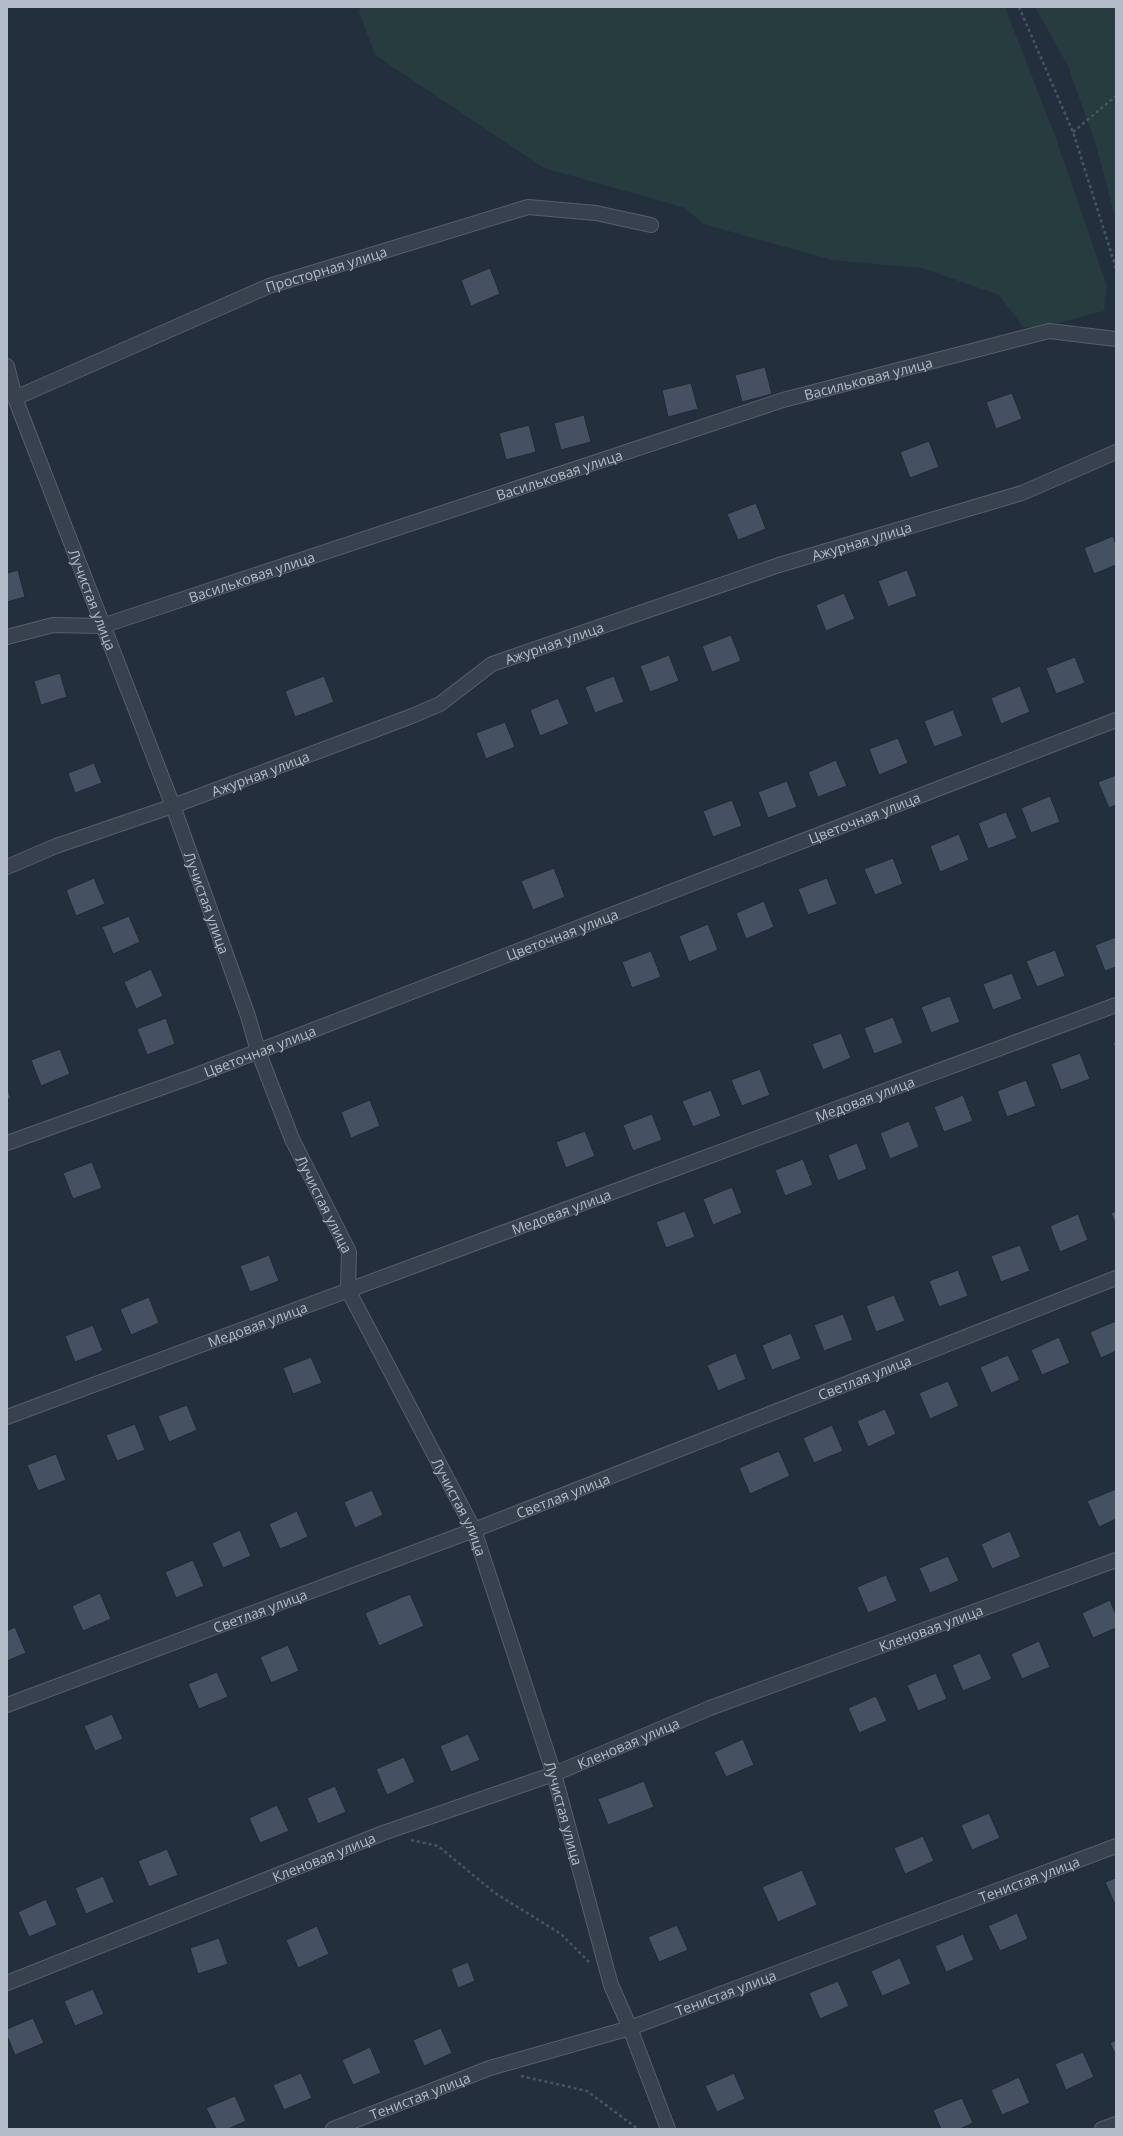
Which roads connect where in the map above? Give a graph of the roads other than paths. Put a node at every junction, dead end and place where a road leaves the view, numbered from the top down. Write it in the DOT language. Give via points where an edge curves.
graph roads {
  1 [pos="651,225"];
  2 [pos="1116,339"];
  3 [pos="7,366"];
  4 [pos="15,398"];
  5 [pos="1116,452"];
  6 [pos="102,626"];
  7 [pos="7,637"];
  8 [pos="1116,720"];
  9 [pos="173,806"];
  10 [pos="7,867"];
  11 [pos="1116,1005"];
  12 [pos="258,1051"];
  13 [pos="7,1143"];
  14 [pos="1116,1278"];
  15 [pos="348,1290"];
  16 [pos="7,1417"];
  17 [pos="474,1530"];
  18 [pos="1116,1560"];
  19 [pos="7,1705"];
  20 [pos="554,1774"];
  21 [pos="1116,1846"];
  22 [pos="7,1983"];
  23 [pos="630,2028"];
  24 [pos="1116,2124"];
  25 [pos="333,2129"];
  26 [pos="668,2129"];
  27 [pos="1102,2129"];
  1 -- 4 [label="street, Просторная улица" via="596,213 528,207 269,286"];
  2 -- 6 [label="street, Васильковая улица" via="1049,331 783,400"];
  3 -- 4 [label="street, Лучистая улица"];
  4 -- 6 [label="street, Лучистая улица"];
  5 -- 9 [label="street, Ажурная улица" via="1022,493 779,565 492,664 440,704"];
  6 -- 7 [label="street, Васильковая улица" via="53,625"];
  6 -- 9 [label="street, Лучистая улица"];
  8 -- 12 [label="street, Цветочная улица"];
  9 -- 10 [label="street, Ажурная улица" via="56,846"];
  9 -- 12 [label="street, Лучистая улица" via="248,1016"];
  11 -- 15 [label="street, Медовая улица"];
  12 -- 13 [label="street, Цветочная улица"];
  12 -- 15 [label="street, Лучистая улица" via="292,1139 349,1252"];
  14 -- 17 [label="street, Светлая улица"];
  15 -- 16 [label="street, Медовая улица"];
  15 -- 17 [label="street, Лучистая улица"];
  17 -- 19 [label="street, Светлая улица"];
  17 -- 20 [label="street, Лучистая улица"];
  18 -- 20 [label="street, Кленовая улица" via="710,1708"];
  20 -- 22 [label="street, Кленовая улица" via="383,1833"];
  20 -- 23 [label="street, Лучистая улица" via="611,1985"];
  21 -- 23 [label="street, Тенистая улица"];
  23 -- 25 [label="street, Тенистая улица" via="490,2068"];
  23 -- 26 [label="street, Лучистая улица"];
  24 -- 27 [label="street"];
}
